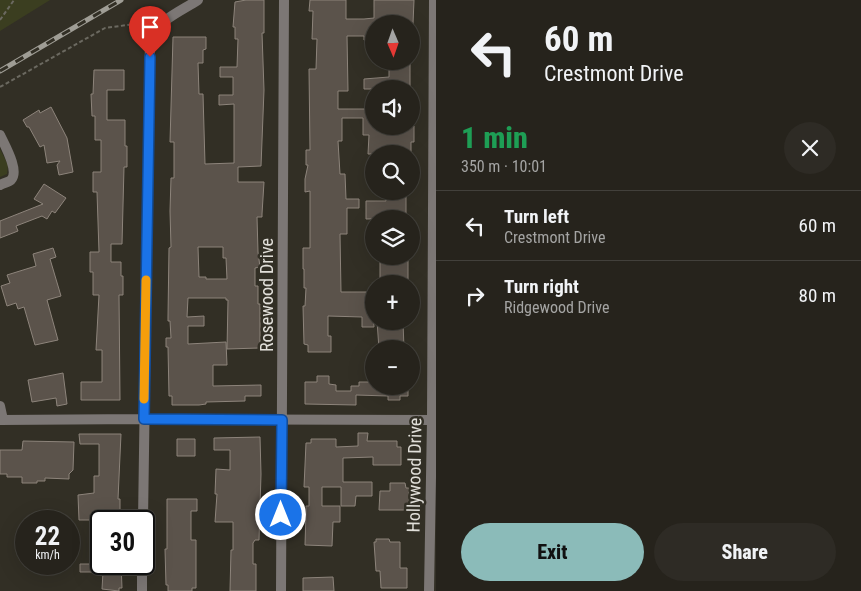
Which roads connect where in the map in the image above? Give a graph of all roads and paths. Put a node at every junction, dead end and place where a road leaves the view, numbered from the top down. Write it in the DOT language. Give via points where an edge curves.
graph roads {
  1 [pos="14,0"];
  2 [pos="198,0"];
  3 [pos="284,0"];
  4 [pos="434,0"];
  5 [pos="0,20"];
  6 [pos="150,38"];
  7 [pos="0,87"];
  8 [pos="0,135"];
  9 [pos="0,184"];
  10 [pos="0,406"];
  11 [pos="144,419"];
  12 [pos="2,420"];
  13 [pos="282,420"];
  14 [pos="434,420"];
  15 [pos="143,510"];
  16 [pos="142,575"];
  17 [pos="142,591"];
  18 [pos="281,591"];
  19 [pos="428,591"];
  1 -- 5 [label="path"];
  2 -- 6 [label="street" via="166,20"];
  3 -- 13 [label="street, Rosewood Drive"];
  4 -- 14 [label="street, Hollywood Drive"];
  6 -- 7 [label="path" via="135,24 105,28"];
  6 -- 11 [label="street"];
  8 -- 9 [label="street" via="13,162 14,176"];
  10 -- 12 [label="street"];
  11 -- 12 [label="street"];
  11 -- 13 [label="street"];
  11 -- 15 [label="street"];
  13 -- 14 [label="street"];
  13 -- 18 [label="street, Rosewood Drive"];
  14 -- 19 [label="street, Hollywood Drive"];
  16 -- 17 [label="street"];
}
